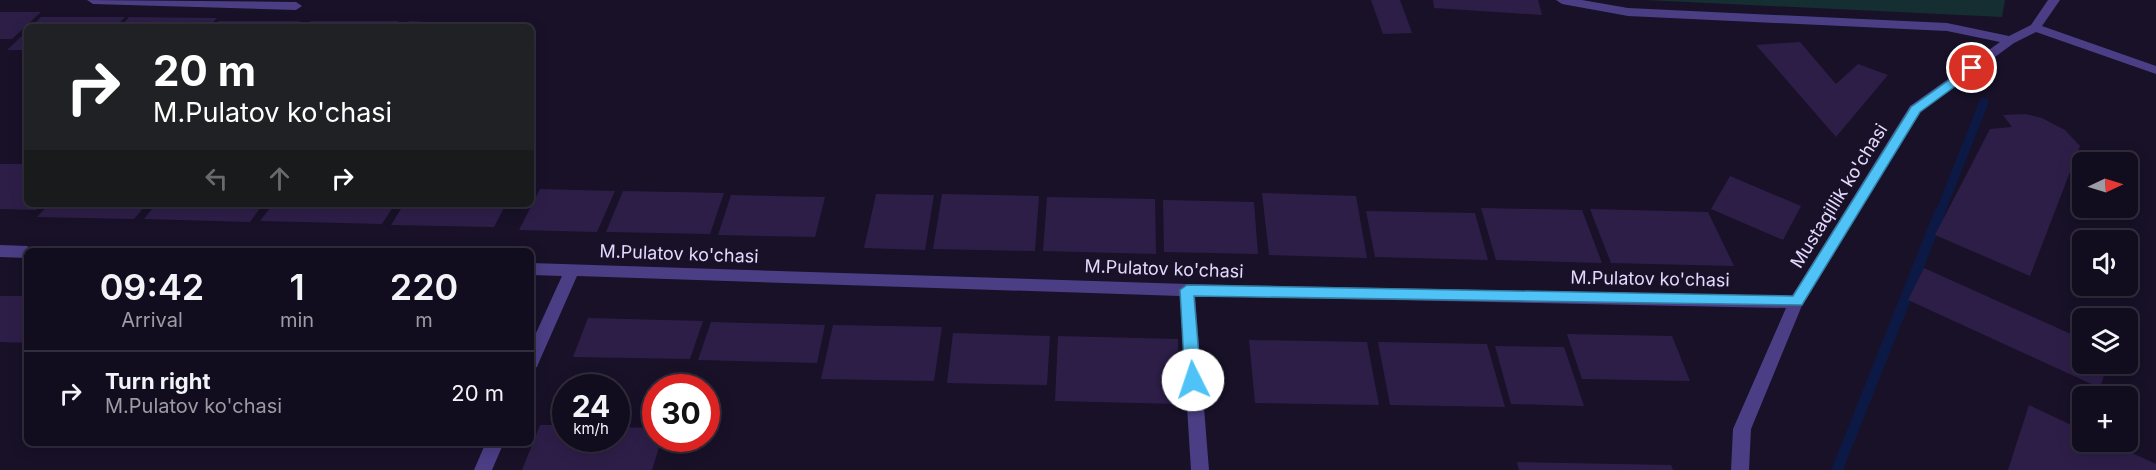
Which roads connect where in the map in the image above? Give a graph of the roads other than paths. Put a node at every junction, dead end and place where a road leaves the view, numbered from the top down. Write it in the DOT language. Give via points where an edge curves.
graph roads {
  1 [pos="93,0"];
  2 [pos="1562,0"];
  3 [pos="2054,0"];
  4 [pos="296,6"];
  5 [pos="2035,28"];
  6 [pos="2010,40"];
  7 [pos="2156,70"];
  8 [pos="0,251"];
  9 [pos="24,252"];
  10 [pos="534,268"];
  11 [pos="572,270"];
  12 [pos="1187,290"];
  13 [pos="1797,302"];
  14 [pos="534,355"];
  15 [pos="493,446"];
  16 [pos="483,470"];
  17 [pos="1200,470"];
  18 [pos="1740,470"];
  1 -- 4 [label="street"];
  2 -- 6 [label="street" via="1628,12 1947,27"];
  3 -- 5 [label="street"];
  5 -- 6 [label="street, Mustaqillik ko'chasi"];
  5 -- 7 [label="street"];
  6 -- 13 [label="street, Mustaqillik ko'chasi" via="1915,109"];
  8 -- 9 [label="street"];
  10 -- 11 [label="street, M.Pulatov ko'chasi"];
  11 -- 12 [label="street, M.Pulatov ko'chasi"];
  11 -- 14 [label="street"];
  12 -- 13 [label="street, M.Pulatov ko'chasi"];
  12 -- 17 [label="street"];
  13 -- 18 [label="street, Mustaqillik ko'chasi" via="1742,429"];
  15 -- 16 [label="street"];
}
